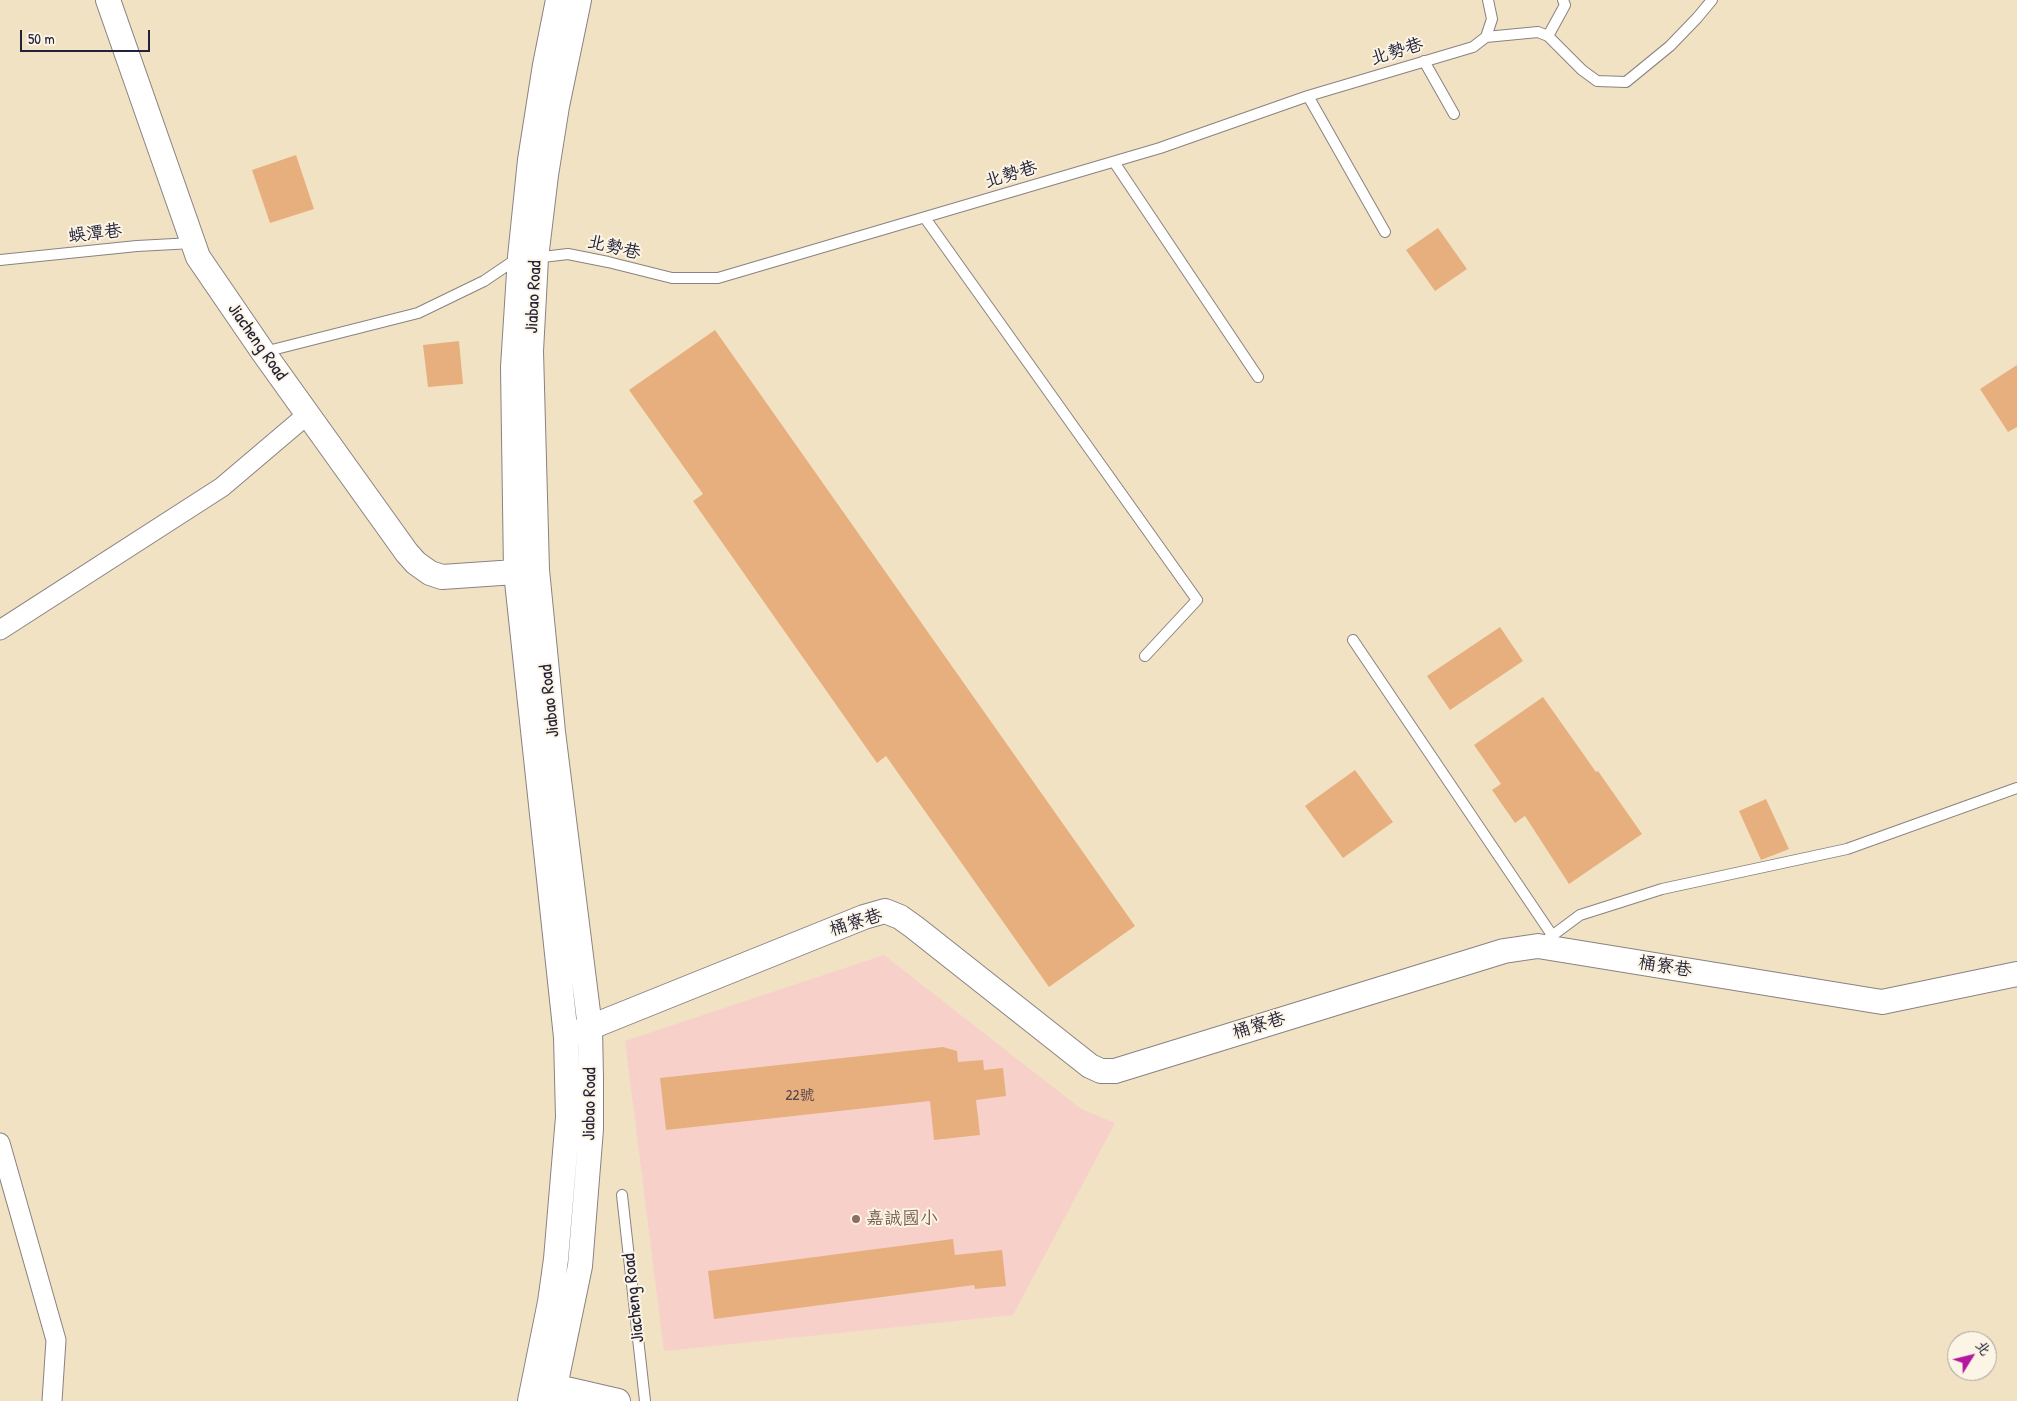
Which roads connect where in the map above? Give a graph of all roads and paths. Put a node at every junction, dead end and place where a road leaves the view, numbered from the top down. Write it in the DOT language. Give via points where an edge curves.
graph roads {
  1 [pos="108,0"];
  2 [pos="558,0"];
  3 [pos="579,0"];
  4 [pos="1488,0"];
  5 [pos="1563,0"];
  6 [pos="1712,0"];
  7 [pos="1548,36"];
  8 [pos="1486,38"];
  9 [pos="1424,61"];
  10 [pos="1308,96"];
  11 [pos="1454,114"];
  12 [pos="1114,162"];
  13 [pos="925,218"];
  14 [pos="1385,232"];
  15 [pos="193,243"];
  16 [pos="528,257"];
  17 [pos="0,260"];
  18 [pos="263,352"];
  19 [pos="1258,378"];
  20 [pos="308,414"];
  21 [pos="526,571"];
  22 [pos="0,630"];
  23 [pos="1353,640"];
  24 [pos="1145,656"];
  25 [pos="2017,788"];
  26 [pos="1545,941"];
  27 [pos="2017,974"];
  28 [pos="590,1028"];
  29 [pos="566,1037"];
  30 [pos="0,1143"];
  31 [pos="622,1195"];
  32 [pos="543,1393"];
  33 [pos="52,1401"];
  34 [pos="618,1401"];
  35 [pos="645,1401"];
  1 -- 15 [label="street, Jiacheng Road"];
  2 -- 16 [label="street, Jiabao Road" via="530,160"];
  3 -- 16 [label="street, Jiabao Road"];
  4 -- 8 [label="lane" via="1492,19"];
  5 -- 7 [label="lane" via="1566,5"];
  6 -- 7 [label="lane" via="1670,46 1626,82 1597,81"];
  7 -- 8 [label="lane, 北勢巷" via="1538,32"];
  8 -- 9 [label="lane, 北勢巷" via="1473,47"];
  9 -- 10 [label="lane, 北勢巷"];
  9 -- 11 [label="lane"];
  10 -- 12 [label="lane, 北勢巷"];
  10 -- 14 [label="lane"];
  12 -- 13 [label="lane, 北勢巷"];
  12 -- 19 [label="lane"];
  13 -- 16 [label="lane, 北勢巷" via="718,278 672,278 568,254"];
  13 -- 24 [label="lane" via="1197,600"];
  15 -- 17 [label="lane, 蜈潭巷"];
  15 -- 18 [label="street, Jiacheng Road" via="198,257"];
  16 -- 18 [label="lane" via="418,313"];
  16 -- 21 [label="street, Jiabao Road" via="513,367"];
  18 -- 20 [label="street, Jiacheng Road"];
  20 -- 21 [label="street, Jiacheng Road" via="416,563 442,577"];
  20 -- 22 [label="street" via="222,487"];
  21 -- 28 [label="street, Jiabao Road" via="553,732"];
  21 -- 29 [label="street, Jiabao Road" via="531,726"];
  23 -- 26 [label="lane"];
  25 -- 26 [label="lane" via="1847,849 1653,892 1580,915"];
  26 -- 27 [label="street, 桶寮巷" via="1882,1002"];
  26 -- 28 [label="street, 桶寮巷" via="1115,1071 1101,1071 1090,1066 914,927 885,911"];
  28 -- 29 [label="street, 桶寮巷"];
  28 -- 32 [label="street, Jiabao Road" via="591,1129 580,1266"];
  29 -- 32 [label="street, Jiabao Road" via="568,1117"];
  30 -- 33 [label="street" via="56,1340"];
  31 -- 35 [label="lane, Jiacheng Road"];
  32 -- 34 [label="street"];
}
